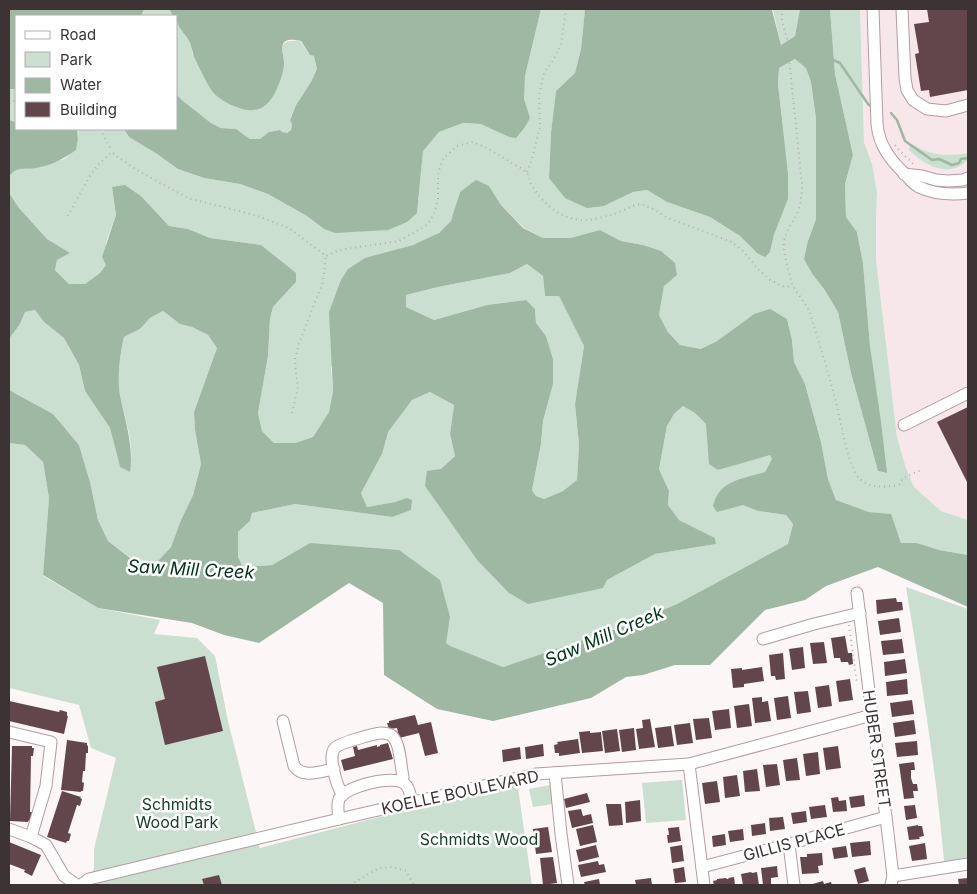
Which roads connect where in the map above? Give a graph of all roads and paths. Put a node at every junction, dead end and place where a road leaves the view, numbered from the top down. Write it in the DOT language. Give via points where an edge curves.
graph roads {
  1 [pos="566,9"];
  2 [pos="782,9"];
  3 [pos="873,9"];
  4 [pos="902,9"];
  5 [pos="968,105"];
  6 [pos="101,130"];
  7 [pos="892,141"];
  8 [pos="112,152"];
  9 [pos="916,166"];
  10 [pos="527,172"];
  11 [pos="904,174"];
  12 [pos="968,178"];
  13 [pos="968,193"];
  14 [pos="68,216"];
  15 [pos="326,256"];
  16 [pos="793,286"];
  17 [pos="968,393"];
  18 [pos="292,413"];
  19 [pos="904,425"];
  20 [pos="921,470"];
  21 [pos="857,593"];
  22 [pos="860,614"];
  23 [pos="848,622"];
  24 [pos="763,639"];
  25 [pos="858,687"];
  26 [pos="872,715"];
  27 [pos="283,720"];
  28 [pos="9,732"];
  29 [pos="688,764"];
  30 [pos="334,769"];
  31 [pos="555,773"];
  32 [pos="401,781"];
  33 [pos="343,795"];
  34 [pos="412,802"];
  35 [pos="886,817"];
  36 [pos="339,819"];
  37 [pos="9,829"];
  38 [pos="31,838"];
  39 [pos="789,844"];
  40 [pos="968,864"];
  41 [pos="702,866"];
  42 [pos="892,881"];
  43 [pos="77,885"];
  44 [pos="81,885"];
  45 [pos="350,885"];
  46 [pos="414,885"];
  47 [pos="568,885"];
  48 [pos="704,885"];
  49 [pos="794,885"];
  1 -- 10 [label="path" via="561,45 544,73 539,95 540,127"];
  2 -- 16 [label="path" via="801,167 802,194 784,245"];
  3 -- 11 [label="street" via="878,131 885,151"];
  4 -- 5 [label="street" via="905,78 913,100 927,109 946,111"];
  6 -- 8 [label="path"];
  7 -- 9 [label="path"];
  8 -- 14 [label="path" via="89,177"];
  8 -- 15 [label="path" via="191,198 289,228"];
  10 -- 15 [label="path" via="479,144 473,142 457,146 440,166 436,207 428,224 400,241 339,250"];
  10 -- 16 [label="path" via="539,196 569,218 590,220 641,204 668,218 732,242 770,280 785,287"];
  11 -- 12 [label="street" via="948,181"];
  11 -- 13 [label="street" via="917,186 930,190"];
  15 -- 18 [label="path" via="323,282 295,359 298,387"];
  16 -- 20 [label="path" via="809,311 855,472 863,482 880,488 899,485 903,478"];
  17 -- 19 [label="street"];
  21 -- 22 [label="street, HUBER STREET"];
  22 -- 24 [label="street"];
  22 -- 26 [label="street, HUBER STREET"];
  23 -- 25 [label="path"];
  26 -- 29 [label="street, KOELLE BOULEVARD"];
  26 -- 35 [label="street, HUBER STREET"];
  27 -- 30 [label="street" via="297,770 308,774"];
  28 -- 38 [label="street" via="51,742 46,786"];
  29 -- 31 [label="street, KOELLE BOULEVARD"];
  29 -- 41 [label="street"];
  30 -- 32 [label="street" via="334,748 381,733 388,734 395,738 397,744"];
  30 -- 33 [label="street"];
  31 -- 34 [label="street, KOELLE BOULEVARD" via="536,774"];
  31 -- 47 [label="street"];
  32 -- 33 [label="street" via="372,782"];
  32 -- 34 [label="street" via="408,788"];
  33 -- 36 [label="street" via="339,799"];
  34 -- 36 [label="street, KOELLE BOULEVARD"];
  35 -- 39 [label="street, GILLIS PLACE"];
  35 -- 42 [label="street, HUBER STREET"];
  36 -- 44 [label="street, KOELLE BOULEVARD" via="89,879"];
  37 -- 38 [label="street"];
  38 -- 43 [label="street" via="46,846 64,876"];
  39 -- 41 [label="street, GILLIS PLACE"];
  39 -- 49 [label="street"];
  40 -- 42 [label="street"];
  41 -- 48 [label="street"];
  45 -- 46 [label="path" via="379,868 393,867 406,872"];
}
